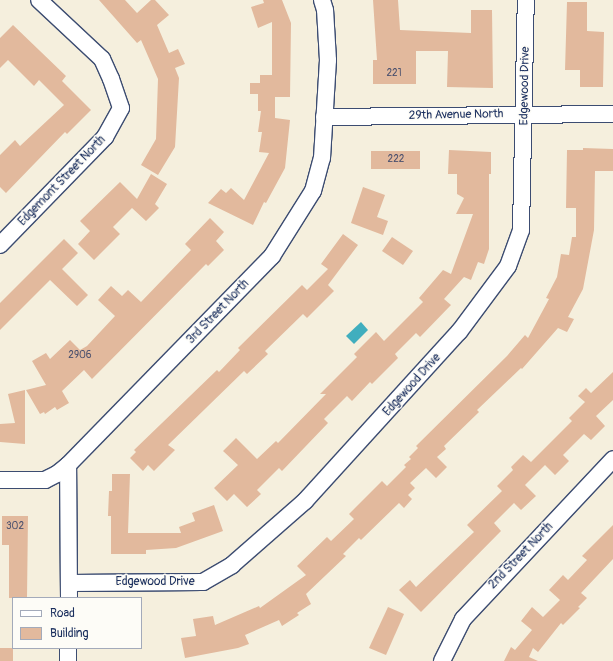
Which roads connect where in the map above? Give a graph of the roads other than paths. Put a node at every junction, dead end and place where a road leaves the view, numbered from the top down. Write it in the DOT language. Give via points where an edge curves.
graph roads {
  1 [pos="39,0"];
  2 [pos="322,0"];
  3 [pos="526,0"];
  4 [pos="613,114"];
  5 [pos="524,115"];
  6 [pos="324,116"];
  7 [pos="0,245"];
  8 [pos="613,459"];
  9 [pos="68,466"];
  10 [pos="0,480"];
  11 [pos="69,590"];
  12 [pos="68,649"];
  13 [pos="68,661"];
  14 [pos="442,661"];
  1 -- 7 [label="street, Edgemont Street North" via="102,60 121,108 105,137"];
  2 -- 6 [label="street, 3rd Street North" via="328,60"];
  3 -- 5 [label="street, Edgewood Drive"];
  4 -- 5 [label="street, 29th Avenue North"];
  5 -- 6 [label="street, 29th Avenue North"];
  5 -- 11 [label="street, Edgewood Drive" via="521,230 508,266 460,332 305,502 232,565 203,582"];
  6 -- 9 [label="street, 3rd Street North" via="322,158 312,191 272,256"];
  8 -- 14 [label="street, 2nd Street North" via="463,619"];
  9 -- 10 [label="street" via="45,480"];
  9 -- 11 [label="street"];
  12 -- 13 [label="street"];
}
